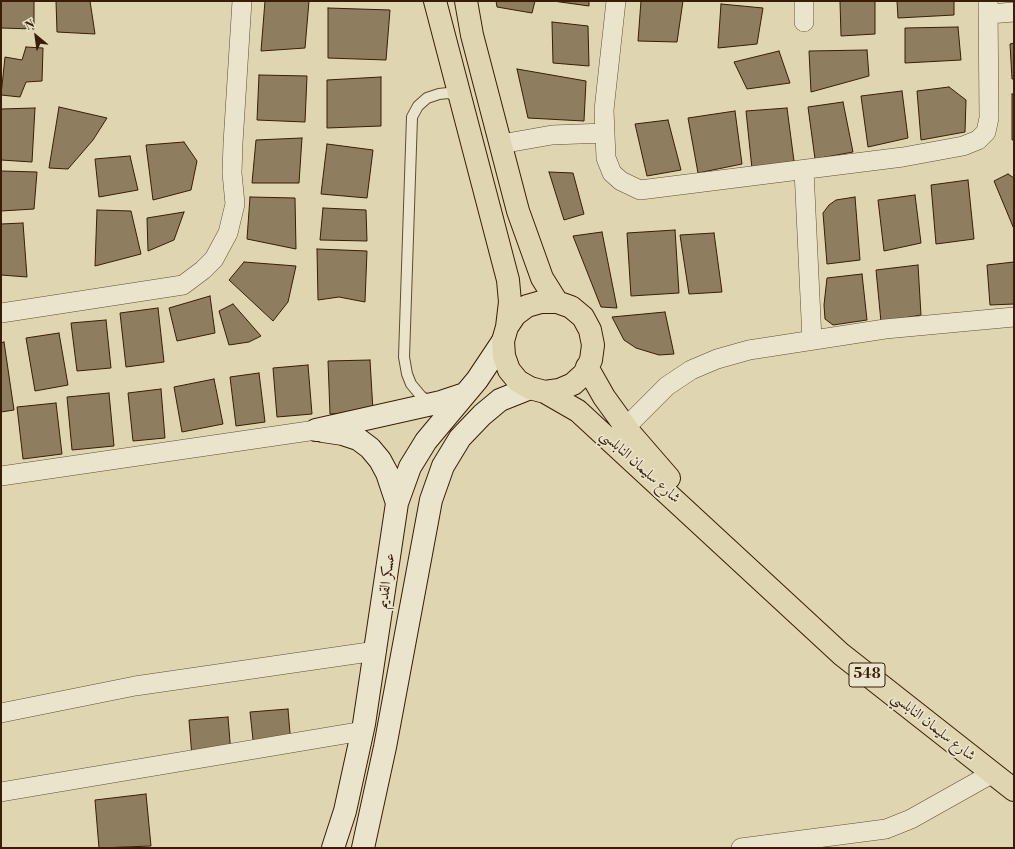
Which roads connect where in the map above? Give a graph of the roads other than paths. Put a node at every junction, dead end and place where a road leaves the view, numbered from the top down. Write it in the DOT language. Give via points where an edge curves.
graph roads {
  1 [pos="242,1"];
  2 [pos="435,1"];
  3 [pos="466,1"];
  4 [pos="616,1"];
  5 [pos="804,1"];
  6 [pos="988,8"];
  7 [pos="1014,12"];
  8 [pos="804,22"];
  9 [pos="460,97"];
  10 [pos="605,133"];
  11 [pos="501,144"];
  12 [pos="804,170"];
  13 [pos="556,302"];
  14 [pos="1,312"];
  15 [pos="1014,317"];
  16 [pos="505,334"];
  17 [pos="812,340"];
  18 [pos="587,367"];
  19 [pos="538,390"];
  20 [pos="465,394"];
  21 [pos="432,404"];
  22 [pos="316,430"];
  23 [pos="619,435"];
  24 [pos="1,476"];
  25 [pos="398,503"];
  26 [pos="376,651"];
  27 [pos="1,713"];
  28 [pos="363,731"];
  29 [pos="993,773"];
  30 [pos="1014,790"];
  31 [pos="1,792"];
  32 [pos="333,848"];
  33 [pos="363,848"];
  34 [pos="741,848"];
  1 -- 14 [label="street" via="232,173 235,204 228,233 214,259 204,270 183,285"];
  2 -- 9 [label="main road"];
  3 -- 11 [label="main road" via="472,35"];
  4 -- 10 [label="street" via="604,110"];
  5 -- 8 [label="street"];
  6 -- 7 [label="street"];
  6 -- 12 [label="street" via="989,118 986,132 978,140 963,146 903,157"];
  9 -- 16 [label="main road" via="508,280 510,302"];
  9 -- 21 [label="lane" via="448,93 427,98 418,106 412,117 404,357 411,384"];
  10 -- 11 [label="street" via="552,135"];
  10 -- 12 [label="street" via="606,158 612,173 621,181 640,190"];
  11 -- 13 [label="main road" via="532,253 542,278"];
  12 -- 17 [label="street"];
  13 -- 16 [label="main road" via="541,302 527,306 515,315"];
  13 -- 18 [label="main road" via="571,307 583,317 590,330 593,345 591,360"];
  15 -- 17 [label="street" via="885,329"];
  16 -- 19 [label="main road" via="504,356 509,370 518,381"];
  16 -- 20 [label="street, عسكر القديم" via="477,380"];
  17 -- 23 [label="street" via="749,350 691,370 667,386"];
  18 -- 19 [label="main road" via="584,374 573,384 559,390"];
  18 -- 23 [label="main road, شارع سليمان النابلسي / 548" via="604,397"];
  19 -- 23 [label="main road, شارع سليمان النابلسي / 548"];
  19 -- 33 [label="street, عسكر القديم" via="500,400 460,438 443,466 434,493 386,747"];
  20 -- 21 [label="street"];
  20 -- 25 [label="street, عسكر القديم" via="426,441 410,467"];
  21 -- 22 [label="street"];
  22 -- 24 [label="street"];
  22 -- 25 [label="street" via="343,434 358,439 370,448 387,473"];
  23 -- 29 [label="main road, شارع سليمان النابلسي / 548" via="730,549 841,654"];
  25 -- 26 [label="street, عسكر القديم"];
  26 -- 27 [label="street" via="135,686"];
  26 -- 28 [label="street, عسكر القديم"];
  28 -- 31 [label="street"];
  28 -- 32 [label="street, عسكر القديم" via="345,811"];
  29 -- 30 [label="main road, شارع سليمان النابلسي / 548"];
  29 -- 34 [label="street" via="911,820 886,829"];
}
